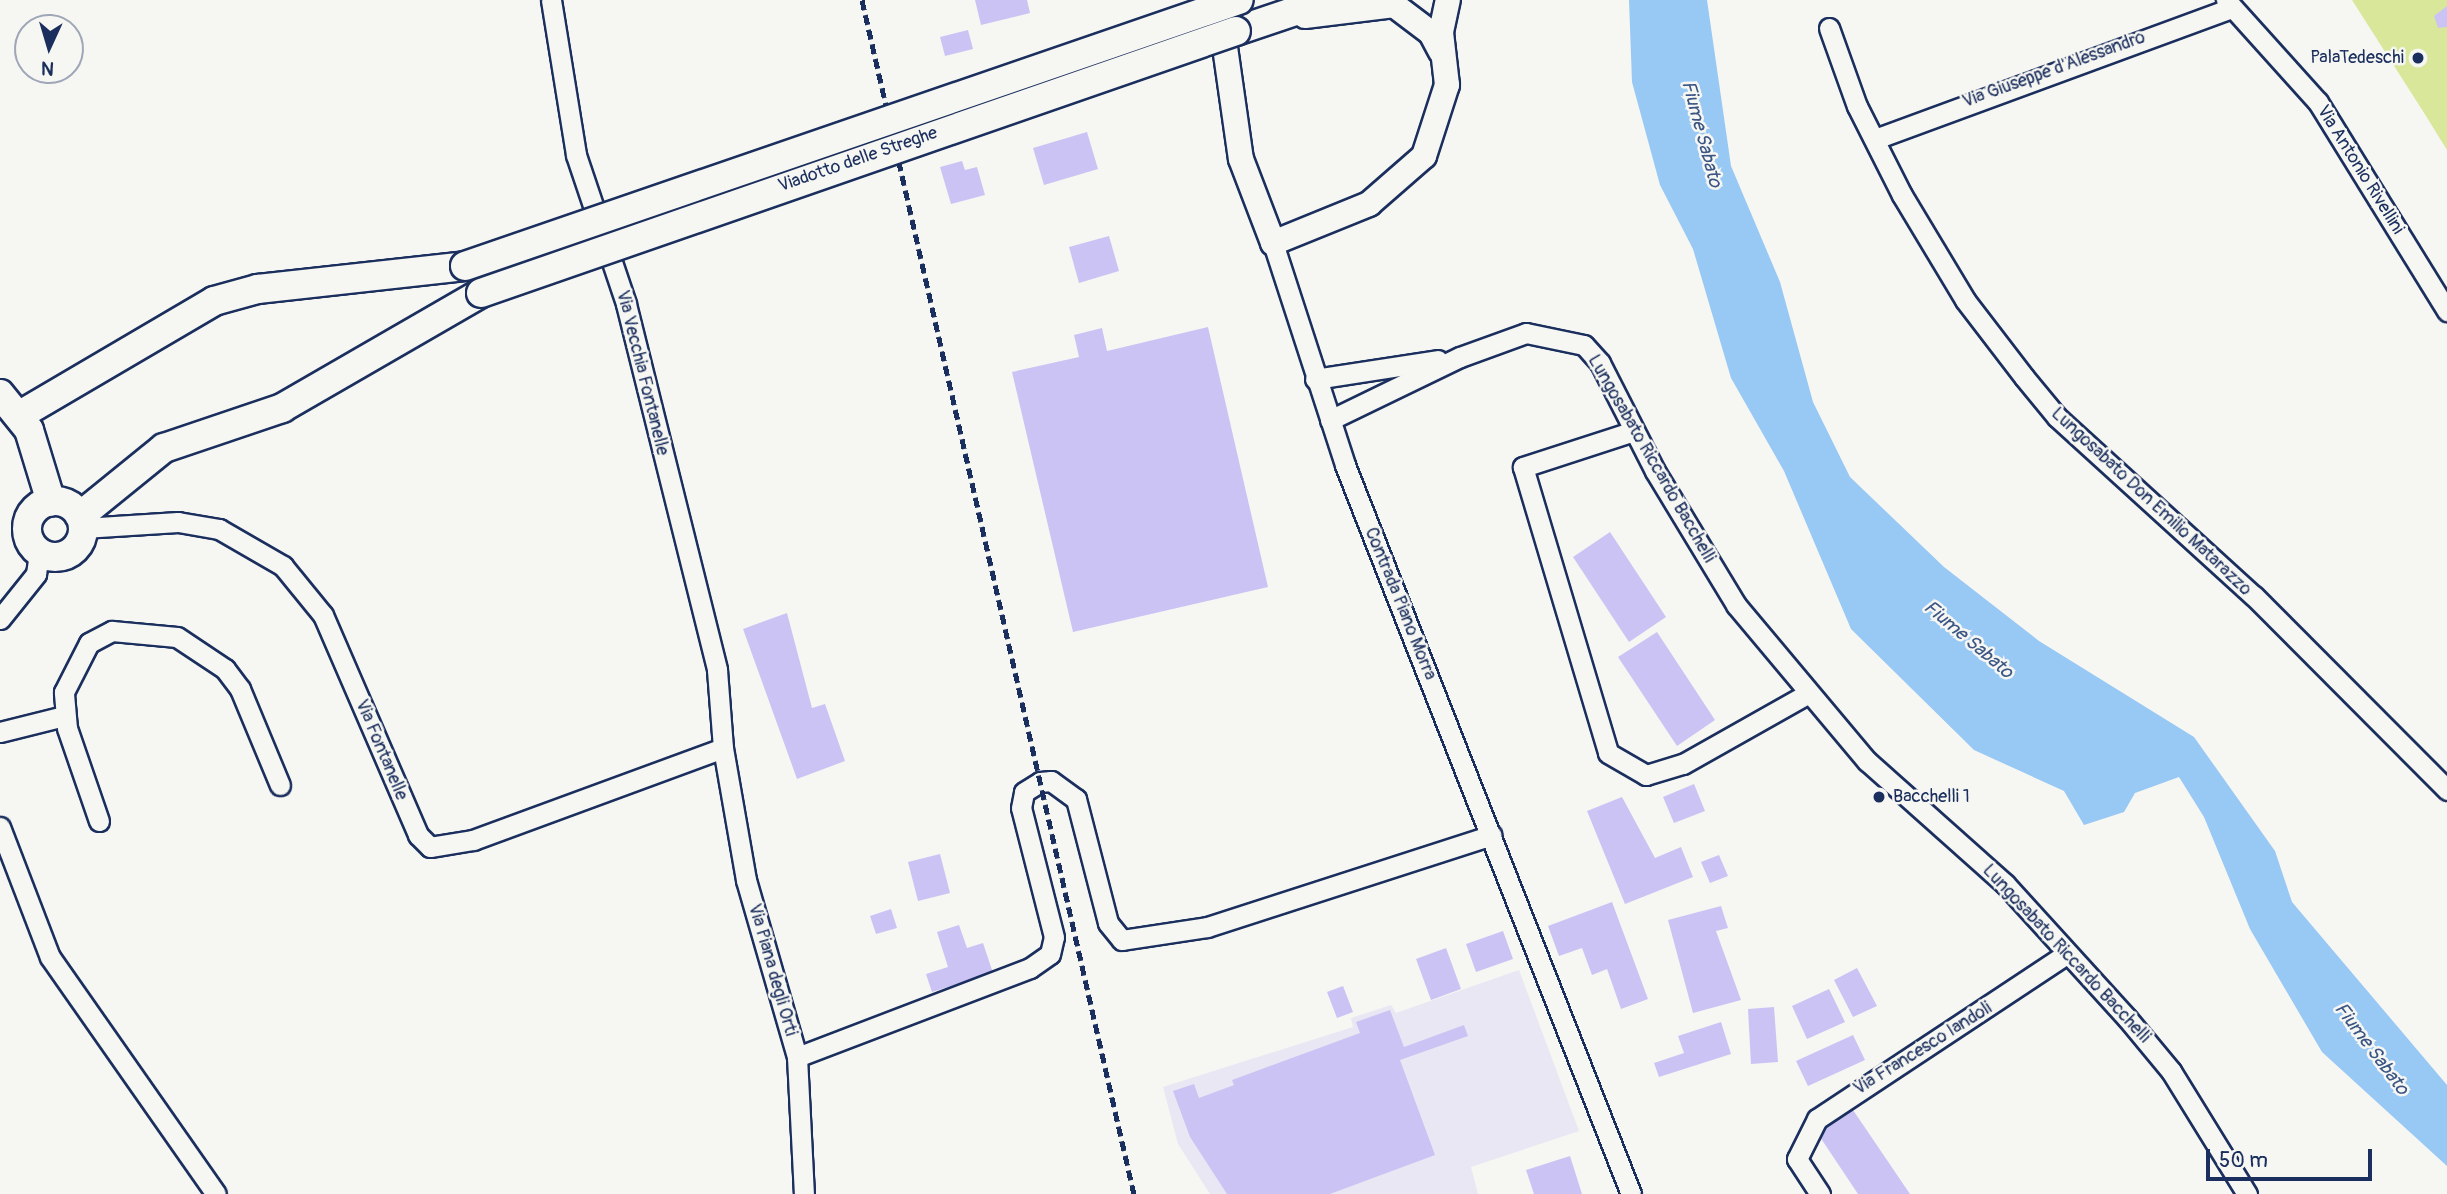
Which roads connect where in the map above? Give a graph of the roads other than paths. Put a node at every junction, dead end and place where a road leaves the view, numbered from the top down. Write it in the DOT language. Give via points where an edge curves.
graph roads {
  1 [pos="551,0"];
  2 [pos="1219,0"];
  3 [pos="1239,0"];
  4 [pos="1328,0"];
  5 [pos="1448,0"];
  6 [pos="2229,3"];
  7 [pos="1829,28"];
  8 [pos="1236,31"];
  9 [pos="1438,39"];
  10 [pos="1878,138"];
  11 [pos="1273,243"];
  12 [pos="2447,311"];
  13 [pos="1460,357"];
  14 [pos="1315,379"];
  15 [pos="0,394"];
  16 [pos="20,415"];
  17 [pos="1330,420"];
  18 [pos="1634,430"];
  19 [pos="51,502"];
  20 [pos="82,522"];
  21 [pos="39,552"];
  22 [pos="0,619"];
  23 [pos="1807,694"];
  24 [pos="64,716"];
  25 [pos="0,732"];
  26 [pos="723,748"];
  27 [pos="280,785"];
  28 [pos="2447,790"];
  29 [pos="99,821"];
  30 [pos="0,827"];
  31 [pos="1491,835"];
  32 [pos="2066,954"];
  33 [pos="797,1057"];
  34 [pos="216,1194"];
  35 [pos="804,1194"];
  36 [pos="1631,1194"];
  37 [pos="1820,1194"];
  38 [pos="2247,1194"];
  1 -- 26 [label="street, Via Vecchia Fontanelle" via="576,155 626,304 717,670"];
  2 -- 11 [label="street, Contrada Piano Morra" via="1241,159"];
  3 -- 16 [label="main road, bridge" via="465,266 258,289 214,301"];
  4 -- 8 [label="main road, Viadotto delle Streghe"];
  5 -- 9 [label="street"];
  6 -- 10 [label="street, Via Giuseppe d'Alessandro"];
  6 -- 12 [label="street, Via Antonio Rivellini" via="2318,102"];
  7 -- 10 [label="street, Lungosabato Don Emilio Matarazzo" via="1857,106"];
  8 -- 9 [label="street" via="1365,5 1394,5"];
  8 -- 20 [label="main road, Viadotto delle Streghe, bridge" via="481,293 320,389 164,448"];
  9 -- 11 [label="street" via="1447,85 1424,156 1368,204"];
  10 -- 28 [label="street, Lungosabato Don Emilio Matarazzo" via="1902,195 1965,300 2057,418 2254,596"];
  11 -- 14 [label="street, Contrada Piano Morra"];
  13 -- 14 [label="street"];
  13 -- 17 [label="street, Lungosabato Riccardo Bacchelli"];
  13 -- 18 [label="street, Lungosabato Riccardo Bacchelli" via="1526,333 1584,345"];
  14 -- 17 [label="street, Contrada Piano Morra"];
  15 -- 16 [label="main road"];
  16 -- 19 [label="main road"];
  17 -- 31 [label="street, Contrada Piano Morra"];
  18 -- 23 [label="street, Lungosabato Riccardo Bacchelli" via="1736,605"];
  18 -- 23 [label="street" via="1523,467 1608,753 1646,775 1684,765"];
  19 -- 20 [label="main road, Via Fontanelle" via="68,504"];
  19 -- 21 [label="main road" via="30,518 29,537"];
  20 -- 21 [label="main road" via="79,544 65,555"];
  20 -- 26 [label="street, Via Fontanelle" via="178,522 219,529 283,566 323,615 413,823 430,847 472,840"];
  21 -- 22 [label="street" via="36,574"];
  23 -- 32 [label="street, Lungosabato Riccardo Bacchelli" via="1867,761 2005,884"];
  24 -- 25 [label="street"];
  24 -- 27 [label="street" via="71,670 89,643 112,631 177,637 201,649 240,689"];
  24 -- 29 [label="street"];
  26 -- 33 [label="street, Via Piana degli Orti" via="746,880"];
  30 -- 34 [label="street" via="50,957"];
  31 -- 33 [label="street" via="1207,927 1122,940 1108,923 1076,799 1051,780 1040,782 1024,792 1021,808 1054,937 1050,954 1030,968"];
  31 -- 36 [label="street, Contrada Piano Morra"];
  32 -- 37 [label="street, Via Francesco Iandoli" via="1817,1119 1797,1159"];
  32 -- 38 [label="street, Lungosabato Riccardo Bacchelli" via="2171,1071"];
  33 -- 35 [label="street, Via Piana degli Orti"];
}
